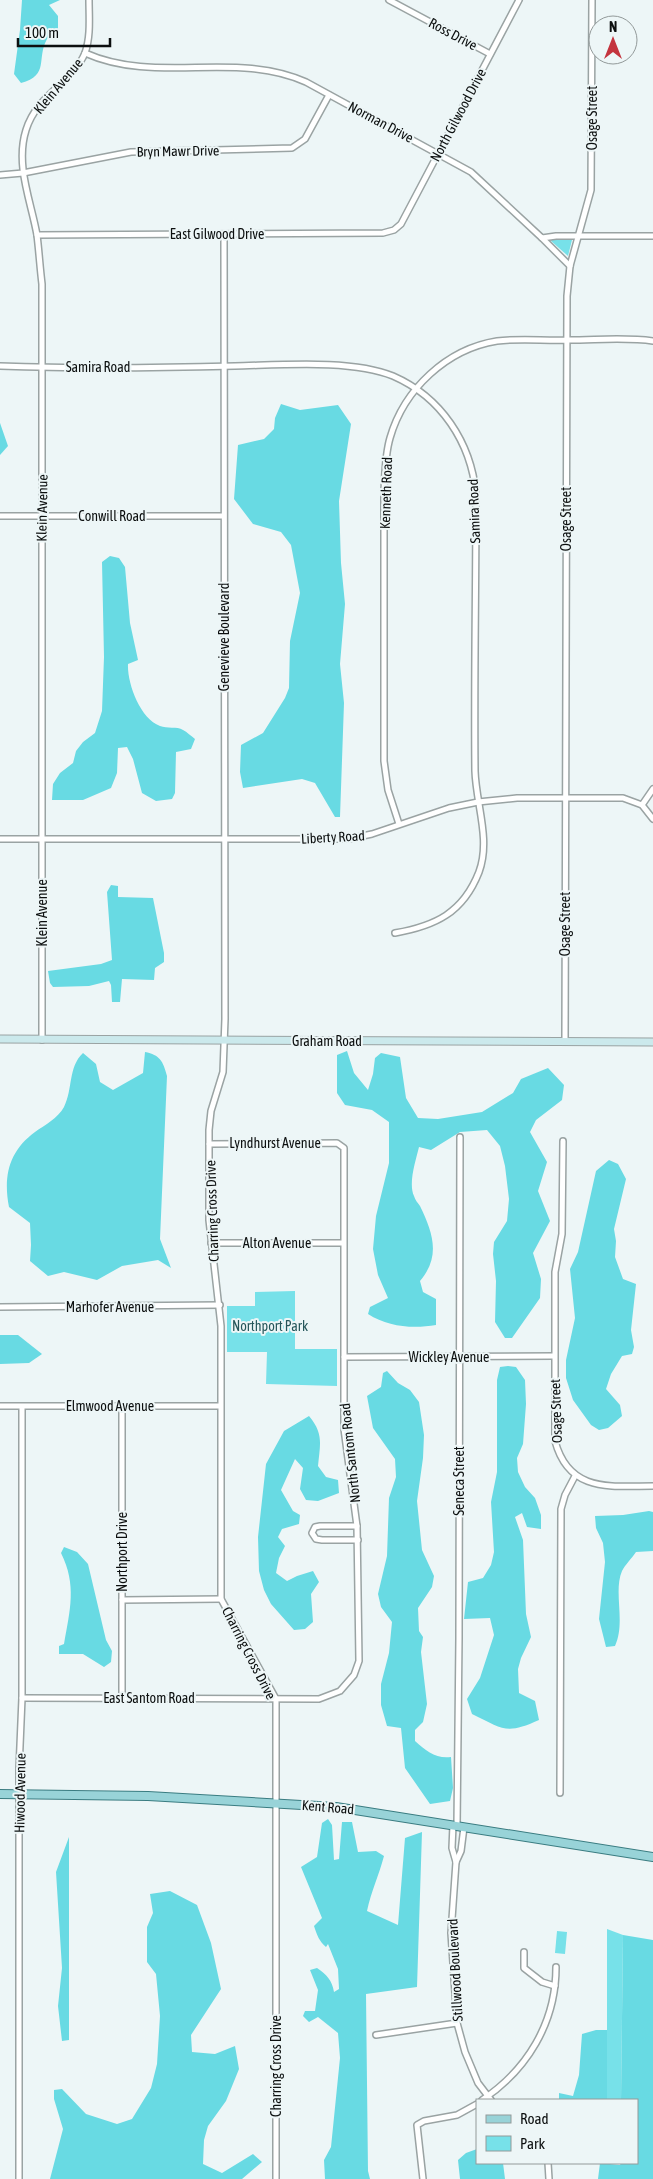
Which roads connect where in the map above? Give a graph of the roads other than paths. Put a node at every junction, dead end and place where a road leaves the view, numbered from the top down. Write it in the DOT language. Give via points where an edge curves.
graph roads {
  1 [pos="89,0"];
  2 [pos="389,0"];
  3 [pos="519,0"];
  4 [pos="592,0"];
  5 [pos="85,53"];
  6 [pos="490,54"];
  7 [pos="329,95"];
  8 [pos="438,153"];
  9 [pos="23,173"];
  10 [pos="0,175"];
  11 [pos="396,229"];
  12 [pos="224,234"];
  13 [pos="37,235"];
  14 [pos="579,236"];
  15 [pos="653,236"];
  16 [pos="542,238"];
  17 [pos="570,266"];
  18 [pos="567,340"];
  19 [pos="653,340"];
  20 [pos="0,366"];
  21 [pos="224,366"];
  22 [pos="42,367"];
  23 [pos="415,389"];
  24 [pos="0,516"];
  25 [pos="42,516"];
  26 [pos="224,516"];
  27 [pos="653,789"];
  28 [pos="566,796"];
  29 [pos="478,802"];
  30 [pos="642,805"];
  31 [pos="653,819"];
  32 [pos="399,824"];
  33 [pos="0,839"];
  34 [pos="43,839"];
  35 [pos="224,839"];
  36 [pos="395,933"];
  37 [pos="0,1040"];
  38 [pos="42,1040"];
  39 [pos="225,1040"];
  40 [pos="565,1042"];
  41 [pos="653,1042"];
  42 [pos="460,1137"];
  43 [pos="562,1141"];
  44 [pos="209,1144"];
  45 [pos="341,1144"];
  46 [pos="211,1243"];
  47 [pos="343,1243"];
  48 [pos="220,1305"];
  49 [pos="0,1306"];
  50 [pos="459,1356"];
  51 [pos="554,1356"];
  52 [pos="344,1357"];
  53 [pos="0,1406"];
  54 [pos="220,1406"];
  55 [pos="22,1407"];
  56 [pos="122,1407"];
  57 [pos="575,1476"];
  58 [pos="653,1486"];
  59 [pos="358,1526"];
  60 [pos="358,1540"];
  61 [pos="221,1599"];
  62 [pos="122,1600"];
  63 [pos="22,1698"];
  64 [pos="122,1698"];
  65 [pos="276,1699"];
  66 [pos="560,1792"];
  67 [pos="0,1794"];
  68 [pos="19,1794"];
  69 [pos="276,1803"];
  70 [pos="458,1826"];
  71 [pos="653,1857"];
  72 [pos="456,1862"];
  73 [pos="524,1952"];
  74 [pos="556,1967"];
  75 [pos="555,1986"];
  76 [pos="457,2023"];
  77 [pos="376,2035"];
  78 [pos="487,2099"];
  79 [pos="476,2105"];
  80 [pos="548,2164"];
  81 [pos="19,2179"];
  82 [pos="276,2179"];
  83 [pos="423,2179"];
  84 [pos="549,2179"];
  1 -- 5 [label="street, Klein Avenue" via="89,34"];
  2 -- 6 [label="street, Ross Drive"];
  3 -- 6 [label="street, North Gilwood Drive"];
  4 -- 14 [label="street, Osage Street" via="591,181"];
  5 -- 7 [label="street, Norman Drive" via="106,62 139,68 265,69 296,77"];
  5 -- 9 [label="street, Klein Avenue" via="76,67 37,107 23,142"];
  6 -- 8 [label="street, North Gilwood Drive"];
  7 -- 8 [label="street, Norman Drive"];
  7 -- 9 [label="street, Bryn Mawr Drive" via="305,139 292,148 131,152"];
  8 -- 11 [label="street, North Gilwood Drive"];
  8 -- 16 [label="street, Norman Drive" via="484,183"];
  9 -- 10 [label="street, Bryn Mawr Drive"];
  9 -- 13 [label="street, Klein Avenue"];
  11 -- 12 [label="street, East Gilwood Drive" via="383,233"];
  12 -- 13 [label="street, East Gilwood Drive"];
  12 -- 21 [label="street, Genevieve Boulevard"];
  13 -- 22 [label="street, Klein Avenue" via="42,284"];
  14 -- 15 [label="street"];
  14 -- 16 [label="street"];
  14 -- 17 [label="street, Osage Street"];
  16 -- 17 [label="street, Norman Drive"];
  17 -- 18 [label="street, Osage Street"];
  18 -- 19 [label="street, Kenneth Road"];
  18 -- 23 [label="street, Kenneth Road" via="509,340 483,345 440,366"];
  18 -- 28 [label="street, Osage Street"];
  20 -- 22 [label="street, Samira Road"];
  21 -- 22 [label="street, Samira Road"];
  21 -- 23 [label="street, Samira Road" via="356,367 392,376"];
  21 -- 26 [label="street, Genevieve Boulevard"];
  22 -- 25 [label="street, Klein Avenue"];
  23 -- 29 [label="street, Samira Road" via="440,409 452,424 467,452 474,476 475,772"];
  23 -- 32 [label="street, Kenneth Road" via="402,408 390,438 384,490 384,761 388,790"];
  24 -- 25 [label="street, Conwill Road"];
  25 -- 26 [label="street, Conwill Road"];
  25 -- 34 [label="street, Klein Avenue"];
  26 -- 35 [label="street, Genevieve Boulevard"];
  27 -- 30 [label="street"];
  28 -- 29 [label="street, Liberty Road"];
  28 -- 30 [label="street, Liberty Road" via="623,798"];
  28 -- 40 [label="street, Osage Street"];
  29 -- 32 [label="street, Liberty Road"];
  29 -- 36 [label="street, Samira Road" via="483,854 472,887 458,906 437,922"];
  30 -- 31 [label="street"];
  32 -- 35 [label="street, Liberty Road" via="348,839"];
  33 -- 34 [label="street, Liberty Road"];
  34 -- 35 [label="street, Liberty Road"];
  34 -- 38 [label="street, Klein Avenue"];
  35 -- 39 [label="street, Genevieve Boulevard"];
  37 -- 38 [label="main road, Graham Road"];
  38 -- 39 [label="main road, Graham Road"];
  39 -- 40 [label="main road, Graham Road"];
  39 -- 44 [label="street, Charring Cross Drive" via="223,1072 210,1111"];
  40 -- 41 [label="main road, Graham Road"];
  42 -- 50 [label="street, Seneca Street"];
  43 -- 51 [label="street, Osage Street" via="562,1234 555,1272"];
  44 -- 45 [label="street, Lyndhurst Avenue"];
  44 -- 46 [label="street, Charring Cross Drive"];
  45 -- 47 [label="street, North Santom Road" via="344,1149"];
  46 -- 47 [label="street, Alton Avenue"];
  46 -- 48 [label="street, Charring Cross Drive"];
  47 -- 52 [label="street, North Santom Road"];
  48 -- 49 [label="street, Marhofer Avenue"];
  48 -- 54 [label="street, Charring Cross Drive"];
  50 -- 51 [label="street, Wickley Avenue"];
  50 -- 52 [label="street, Wickley Avenue"];
  50 -- 70 [label="street, Seneca Street"];
  51 -- 57 [label="street, Osage Street" via="555,1441 560,1456"];
  52 -- 59 [label="street, North Santom Road" via="344,1429"];
  53 -- 55 [label="street, Elmwood Avenue"];
  54 -- 56 [label="street, Elmwood Avenue"];
  54 -- 61 [label="street, Charring Cross Drive"];
  55 -- 56 [label="street, Elmwood Avenue"];
  55 -- 63 [label="street, Hiwood Avenue"];
  56 -- 62 [label="street, Northport Drive"];
  57 -- 58 [label="street" via="600,1486"];
  57 -- 66 [label="street" via="561,1509"];
  59 -- 60 [label="street, North Santom Road"];
  59 -- 60 [label="street" via="320,1526 315,1527 312,1533 316,1539 322,1540"];
  60 -- 65 [label="street, North Santom Road" via="359,1661 354,1675 340,1691 326,1698"];
  61 -- 62 [label="street"];
  61 -- 65 [label="street, Charring Cross Drive"];
  62 -- 64 [label="street, Northport Drive"];
  63 -- 64 [label="street, East Santom Road"];
  63 -- 68 [label="street, Hiwood Avenue"];
  64 -- 65 [label="street, East Santom Road"];
  65 -- 69 [label="street, Charring Cross Drive"];
  67 -- 68 [label="main road, Kent Road"];
  68 -- 69 [label="main road, Kent Road" via="148,1796"];
  68 -- 81 [label="street, Hiwood Avenue"];
  69 -- 70 [label="main road, Kent Road" via="358,1810"];
  69 -- 82 [label="street, Charring Cross Drive"];
  70 -- 71 [label="main road, Kent Road"];
  70 -- 72 [label="street, Stillwood Boulevard" via="461,1851"];
  70 -- 72 [label="street, Stillwood Boulevard" via="452,1848"];
  72 -- 76 [label="street, Stillwood Boulevard" via="451,1933"];
  73 -- 75 [label="street" via="524,1968 542,1982"];
  74 -- 75 [label="street"];
  75 -- 78 [label="street" via="543,2031 533,2049 522,2065"];
  76 -- 77 [label="street"];
  76 -- 78 [label="street, Stillwood Boulevard" via="465,2052"];
  79 -- 83 [label="street" via="457,2115 417,2125"];
  80 -- 84 [label="street"];
}
